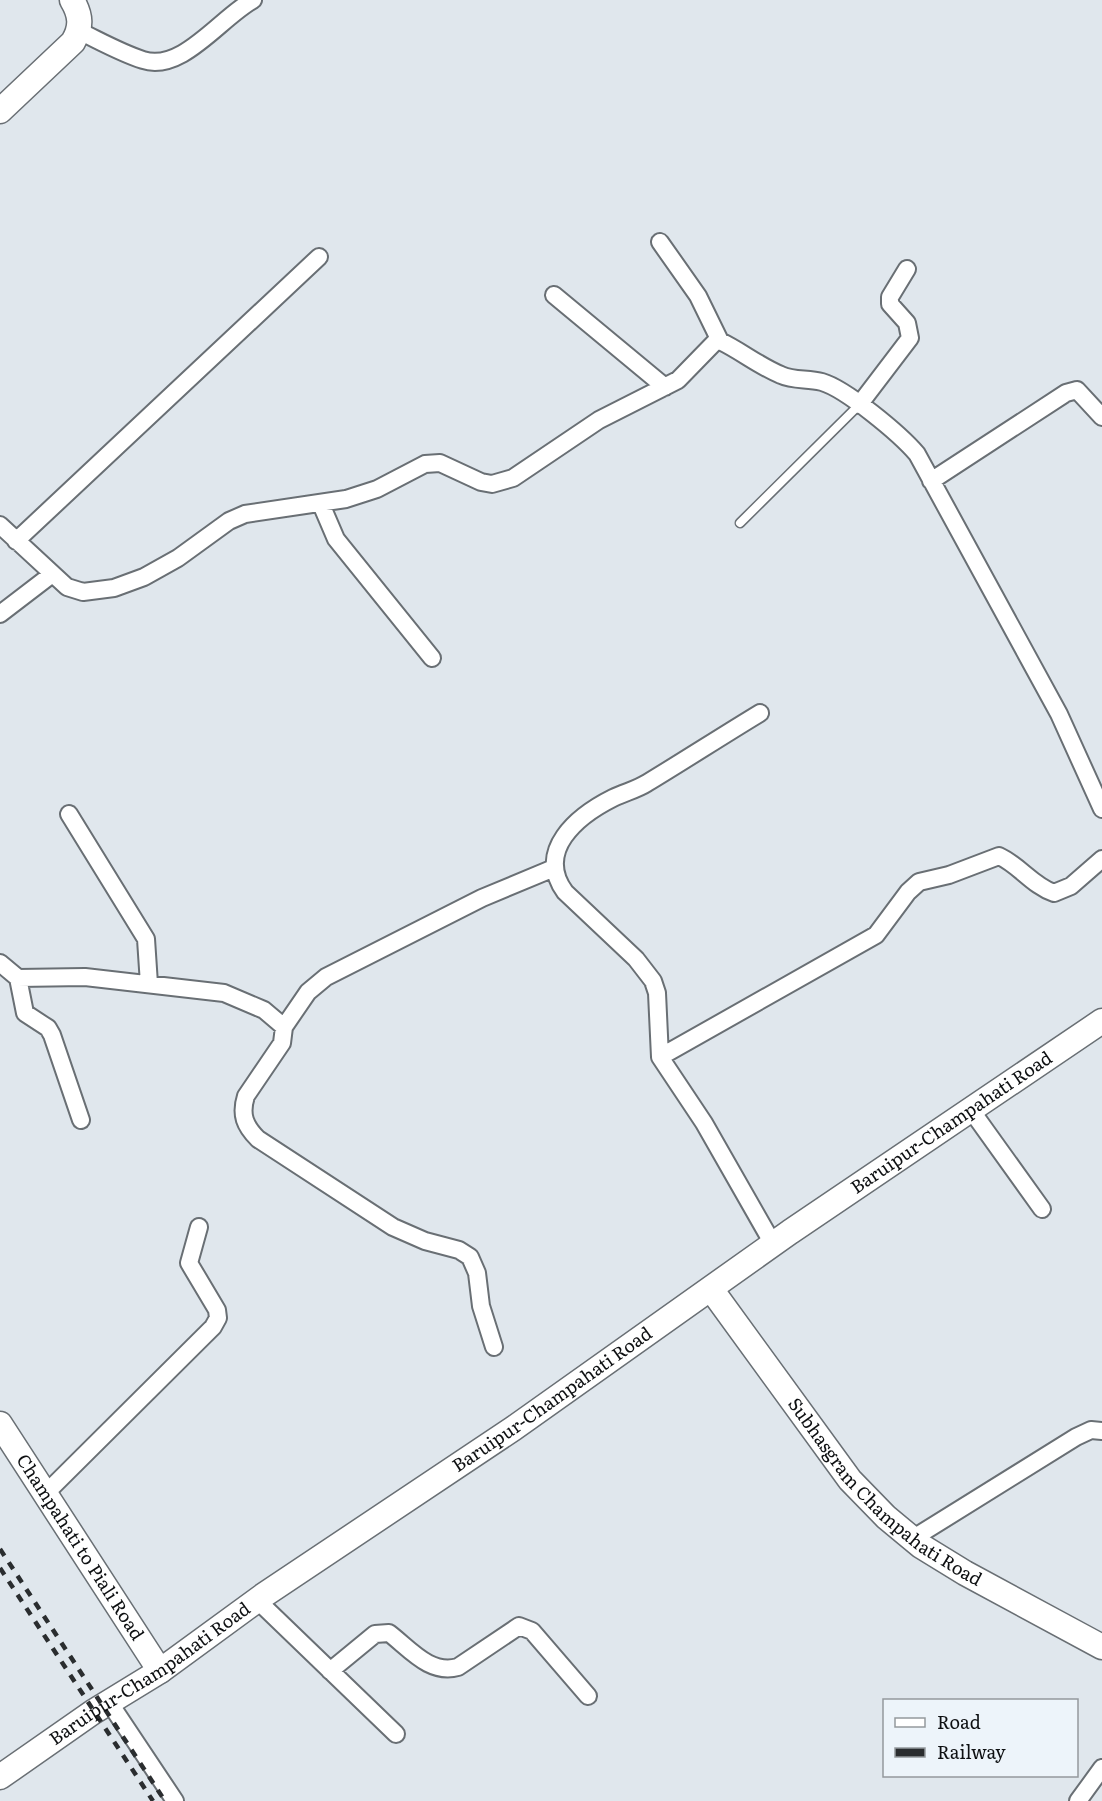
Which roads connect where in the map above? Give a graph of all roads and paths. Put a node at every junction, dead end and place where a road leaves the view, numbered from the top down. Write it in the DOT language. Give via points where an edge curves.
graph roads {
  1 [pos="72,0"];
  2 [pos="253,0"];
  3 [pos="79,31"];
  4 [pos="0,111"];
  5 [pos="660,242"];
  6 [pos="320,257"];
  7 [pos="906,269"];
  8 [pos="554,295"];
  9 [pos="720,341"];
  10 [pos="665,387"];
  11 [pos="859,405"];
  12 [pos="1102,417"];
  13 [pos="931,481"];
  14 [pos="321,504"];
  15 [pos="740,523"];
  16 [pos="0,525"];
  17 [pos="16,541"];
  18 [pos="51,574"];
  19 [pos="0,614"];
  20 [pos="432,658"];
  21 [pos="760,713"];
  22 [pos="1102,808"];
  23 [pos="69,814"];
  24 [pos="1102,859"];
  25 [pos="554,868"];
  26 [pos="0,963"];
  27 [pos="18,978"];
  28 [pos="149,984"];
  29 [pos="1102,1021"];
  30 [pos="284,1027"];
  31 [pos="660,1057"];
  32 [pos="971,1110"];
  33 [pos="81,1120"];
  34 [pos="1042,1209"];
  35 [pos="199,1227"];
  36 [pos="774,1244"];
  37 [pos="711,1289"];
  38 [pos="494,1347"];
  39 [pos="0,1425"];
  40 [pos="1102,1431"];
  41 [pos="45,1494"];
  42 [pos="912,1539"];
  43 [pos="257,1600"];
  44 [pos="1102,1647"];
  45 [pos="160,1671"];
  46 [pos="330,1671"];
  47 [pos="588,1696"];
  48 [pos="109,1702"];
  49 [pos="396,1734"];
  50 [pos="1102,1768"];
  51 [pos="0,1777"];
  52 [pos="176,1801"];
  53 [pos="1078,1801"];
  1 -- 3 [label="main road" via="80,17"];
  2 -- 3 [label="street" via="182,55 156,63"];
  3 -- 4 [label="main road" via="73,42"];
  5 -- 9 [label="street" via="710,316"];
  6 -- 17 [label="street"];
  7 -- 11 [label="street" via="890,304 907,323 910,338"];
  8 -- 10 [label="street"];
  9 -- 10 [label="street"];
  9 -- 11 [label="street" via="781,375 822,382"];
  10 -- 14 [label="street" via="599,420 500,483 481,482 440,463 425,464 377,489"];
  11 -- 13 [label="street" via="903,437"];
  11 -- 15 [label="lane"];
  12 -- 13 [label="street" via="1082,393 1066,393"];
  13 -- 22 [label="street" via="1059,714"];
  14 -- 18 [label="street" via="245,514 152,572 114,588 82,592 67,587"];
  14 -- 20 [label="street" via="336,539"];
  16 -- 17 [label="street"];
  17 -- 18 [label="street"];
  18 -- 19 [label="street"];
  21 -- 25 [label="street" via="641,786 591,811 561,841 554,856"];
  23 -- 28 [label="street" via="146,939"];
  24 -- 31 [label="street" via="1061,892 1046,890 999,856 919,882 876,935"];
  25 -- 30 [label="street" via="482,898 326,977 308,992"];
  25 -- 31 [label="street" via="566,892 636,959 653,981"];
  26 -- 27 [label="street"];
  27 -- 28 [label="street" via="85,977"];
  27 -- 33 [label="street" via="25,1012 52,1035"];
  28 -- 30 [label="street" via="224,993 264,1010"];
  29 -- 32 [label="main road, Baruipur-Champahati Road"];
  30 -- 38 [label="street" via="282,1043 246,1096 243,1118 247,1129 393,1227 470,1257"];
  31 -- 36 [label="street" via="704,1123"];
  32 -- 34 [label="street"];
  32 -- 36 [label="main road, Baruipur-Champahati Road"];
  35 -- 41 [label="street" via="189,1263 218,1318"];
  36 -- 37 [label="main road, Baruipur-Champahati Road"];
  37 -- 42 [label="main road, Subhasgram Champahati Road" via="850,1480"];
  37 -- 43 [label="main road, Baruipur-Champahati Road" via="514,1428"];
  39 -- 41 [label="main road, Champahati to Piali Road"];
  40 -- 42 [label="street" via="1091,1430 1076,1437"];
  41 -- 45 [label="main road, Champahati to Piali Road"];
  42 -- 44 [label="main road, Subhasgram Champahati Road" via="1012,1601"];
  43 -- 45 [label="main road, Baruipur-Champahati Road"];
  43 -- 46 [label="street"];
  45 -- 48 [label="main road, Baruipur-Champahati Road"];
  46 -- 47 [label="street" via="382,1632 389,1633 426,1663 448,1669 458,1667 519,1626 532,1631"];
  46 -- 49 [label="street"];
  48 -- 51 [label="main road, Baruipur-Champahati Road"];
  48 -- 52 [label="street"];
  50 -- 53 [label="street"];
}
